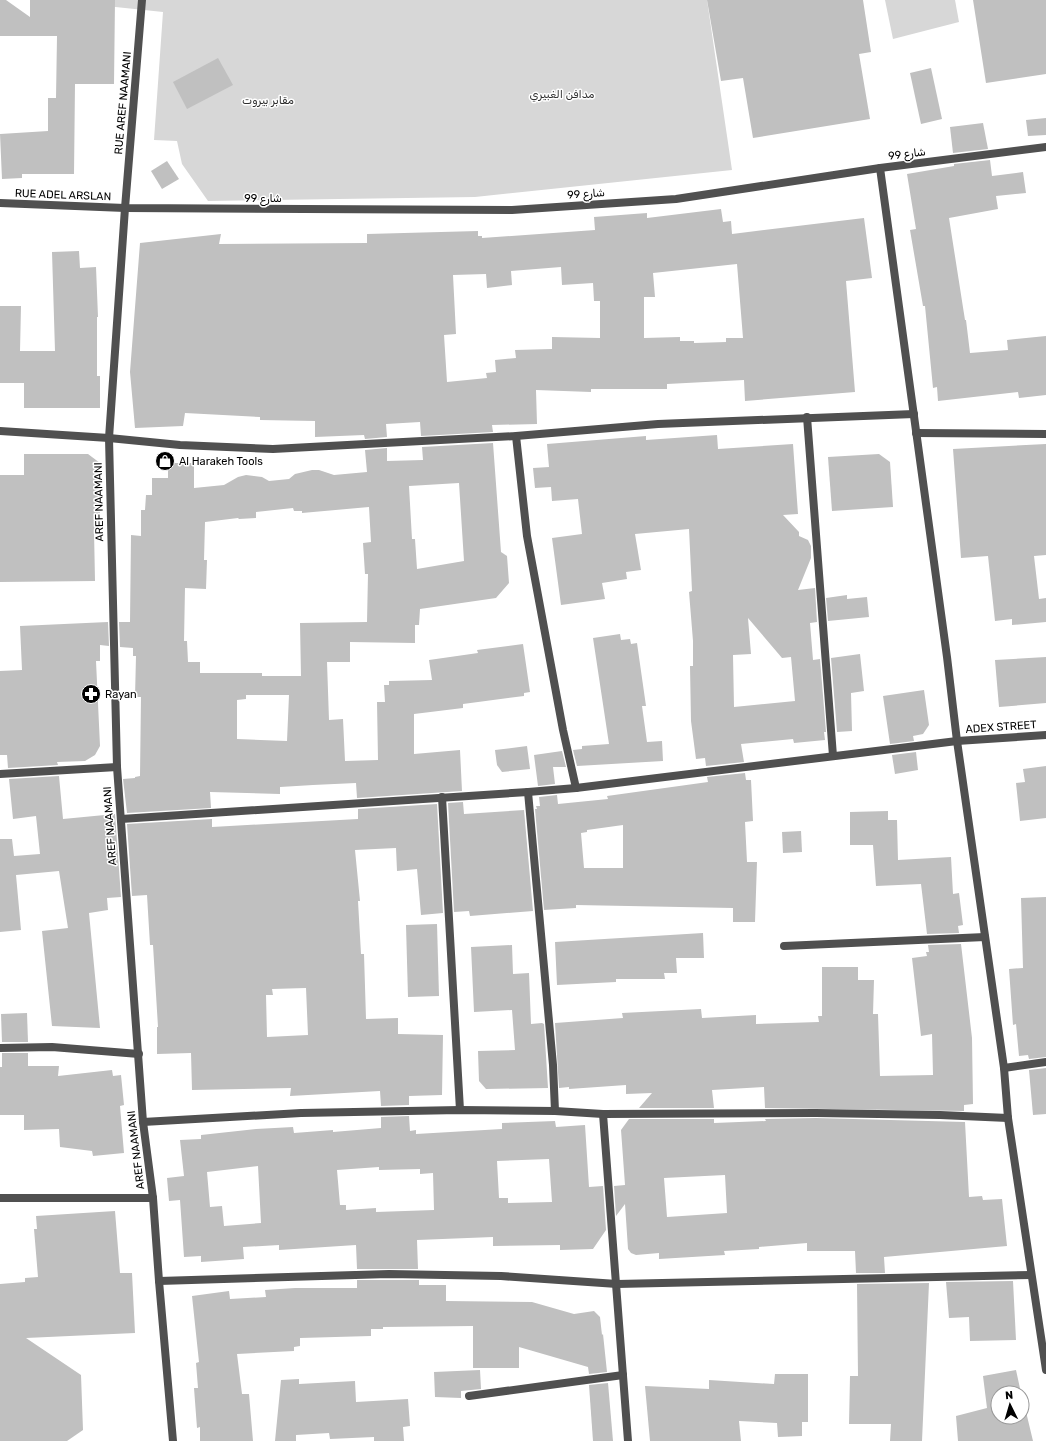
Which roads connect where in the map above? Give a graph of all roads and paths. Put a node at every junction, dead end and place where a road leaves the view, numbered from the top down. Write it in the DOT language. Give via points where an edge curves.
graph roads {
  1 [pos="142,0"];
  2 [pos="1046,147"];
  3 [pos="880,168"];
  4 [pos="0,203"];
  5 [pos="125,208"];
  6 [pos="914,414"];
  7 [pos="808,417"];
  8 [pos="0,430"];
  9 [pos="916,433"];
  10 [pos="1046,434"];
  11 [pos="516,436"];
  12 [pos="109,438"];
  13 [pos="1046,734"];
  14 [pos="957,741"];
  15 [pos="833,756"];
  16 [pos="117,767"];
  17 [pos="0,774"];
  18 [pos="576,788"];
  19 [pos="528,792"];
  20 [pos="442,797"];
  21 [pos="121,819"];
  22 [pos="985,937"];
  23 [pos="784,946"];
  24 [pos="0,1048"];
  25 [pos="139,1054"];
  26 [pos="1046,1062"];
  27 [pos="1004,1068"];
  28 [pos="460,1110"];
  29 [pos="554,1111"];
  30 [pos="603,1114"];
  31 [pos="1008,1118"];
  32 [pos="143,1122"];
  33 [pos="0,1198"];
  34 [pos="153,1198"];
  35 [pos="1032,1275"];
  36 [pos="159,1281"];
  37 [pos="617,1284"];
  38 [pos="1046,1370"];
  39 [pos="623,1375"];
  40 [pos="469,1396"];
  41 [pos="173,1441"];
  42 [pos="628,1441"];
  1 -- 5 [label="street, RUE AREF NAAMANI"];
  2 -- 3 [label="street, شارع 99"];
  3 -- 5 [label="street, شارع 99" via="676,199 512,210"];
  3 -- 6 [label="street"];
  4 -- 5 [label="street, RUE ADEL ARSLAN"];
  5 -- 12 [label="street, AREF NAAMANI"];
  6 -- 7 [label="street"];
  6 -- 9 [label="street"];
  7 -- 11 [label="street" via="658,424"];
  7 -- 15 [label="street"];
  8 -- 12 [label="street"];
  9 -- 10 [label="street"];
  9 -- 14 [label="street"];
  11 -- 12 [label="street" via="273,449 180,445"];
  11 -- 18 [label="street" via="527,536"];
  12 -- 16 [label="street, AREF NAAMANI"];
  13 -- 14 [label="street, ADEX STREET"];
  14 -- 15 [label="street, ADEX STREET"];
  14 -- 22 [label="street"];
  15 -- 18 [label="street, ADEX STREET"];
  16 -- 17 [label="street"];
  16 -- 21 [label="street, AREF NAAMANI"];
  18 -- 19 [label="street, ADEX STREET"];
  19 -- 20 [label="street, ADEX STREET"];
  19 -- 29 [label="street" via="553,1057"];
  20 -- 21 [label="street, ADEX STREET"];
  20 -- 28 [label="street"];
  21 -- 25 [label="street, AREF NAAMANI"];
  22 -- 23 [label="street"];
  22 -- 27 [label="street"];
  24 -- 25 [label="street" via="52,1047"];
  25 -- 32 [label="street, AREF NAAMANI"];
  26 -- 27 [label="street"];
  27 -- 31 [label="street"];
  28 -- 29 [label="street"];
  28 -- 32 [label="street" via="301,1113"];
  29 -- 30 [label="street"];
  30 -- 31 [label="street" via="940,1114"];
  30 -- 37 [label="street"];
  31 -- 35 [label="street"];
  32 -- 34 [label="street, AREF NAAMANI"];
  33 -- 34 [label="street"];
  34 -- 36 [label="street, AREF NAAMANI"];
  35 -- 37 [label="street"];
  35 -- 38 [label="street"];
  36 -- 37 [label="street" via="389,1274 500,1276"];
  36 -- 41 [label="street, AREF NAAMANI"];
  37 -- 39 [label="street"];
  39 -- 40 [label="street"];
  39 -- 42 [label="street"];
}
